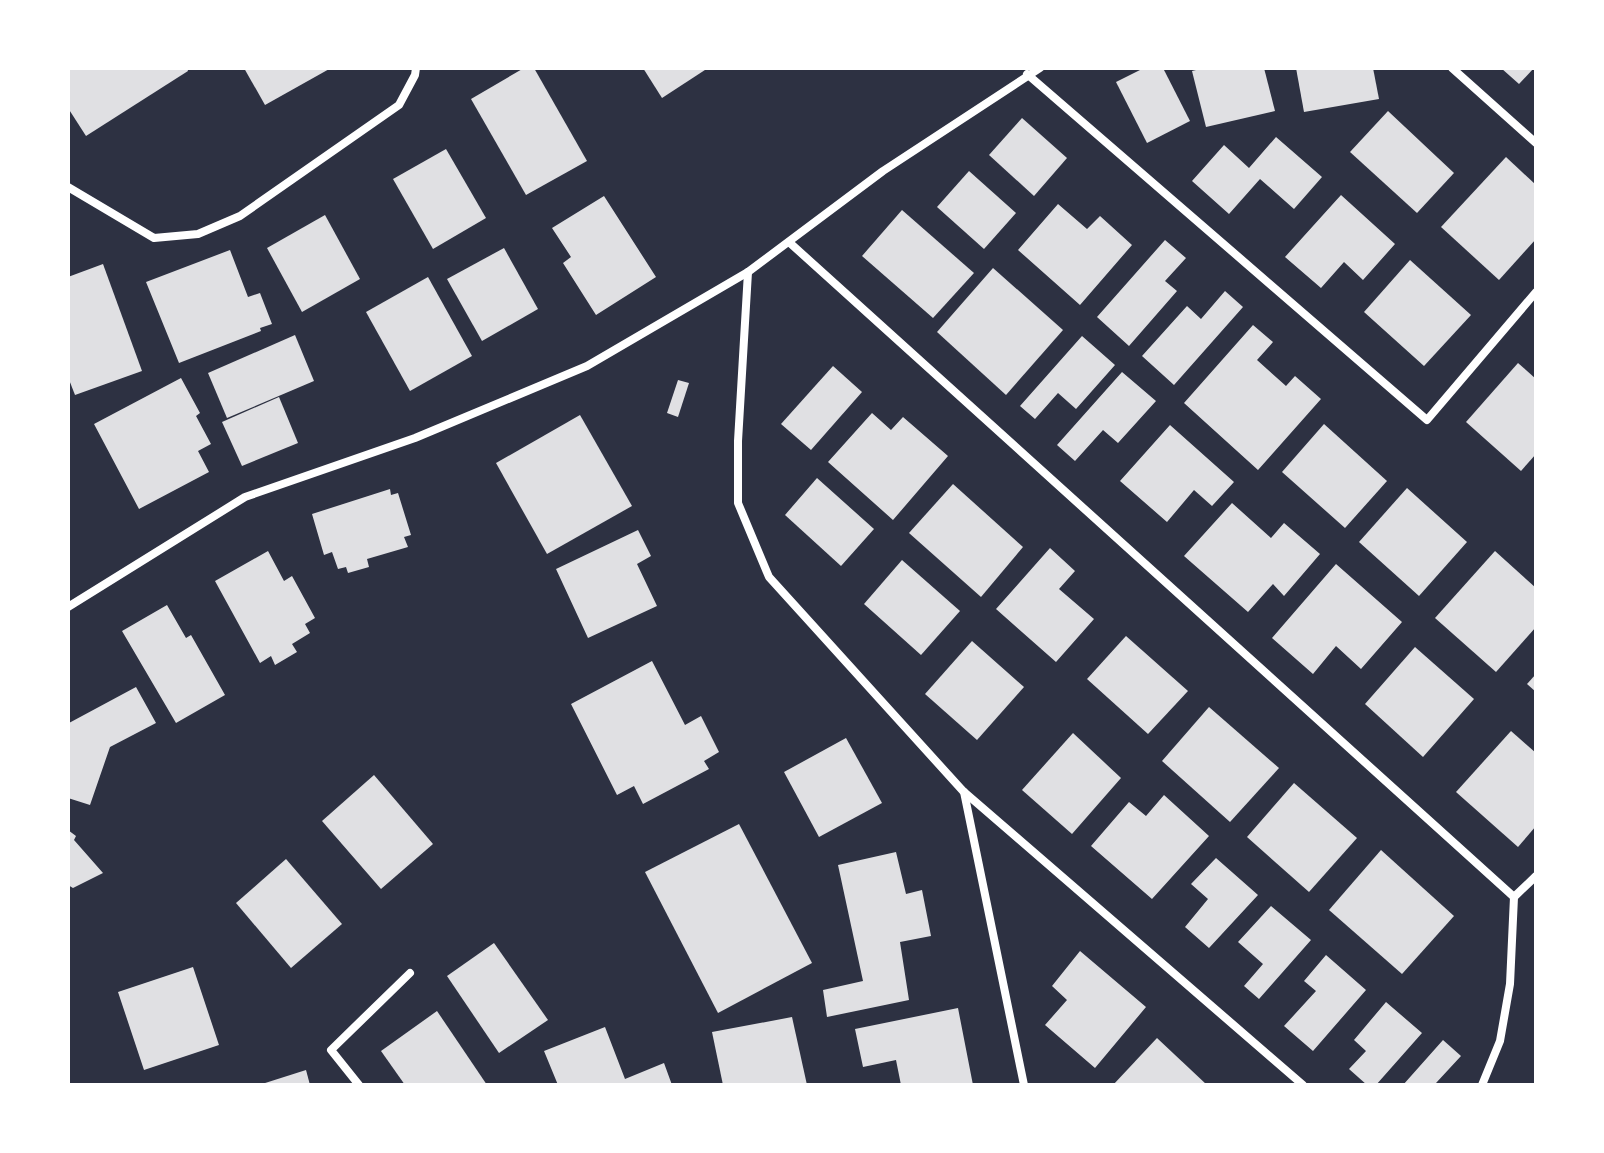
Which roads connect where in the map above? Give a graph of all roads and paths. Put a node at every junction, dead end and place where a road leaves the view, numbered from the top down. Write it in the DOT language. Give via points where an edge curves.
graph roads {
  1 [pos="416,68"];
  2 [pos="1040,68"];
  3 [pos="1452,68"];
  4 [pos="1027,74"];
  5 [pos="1536,143"];
  6 [pos="68,187"];
  7 [pos="790,243"];
  8 [pos="748,272"];
  9 [pos="1536,292"];
  10 [pos="68,607"];
  11 [pos="963,791"];
  12 [pos="1536,876"];
  13 [pos="1514,897"];
  14 [pos="410,973"];
  15 [pos="359,1085"];
  16 [pos="1024,1085"];
  17 [pos="1303,1085"];
  18 [pos="1482,1085"];
  1 -- 6 [label="street" via="399,105 240,216 198,234 154,238"];
  2 -- 4 [label="street"];
  3 -- 5 [label="street"];
  4 -- 7 [label="street" via="883,171"];
  4 -- 9 [label="street" via="1427,420"];
  7 -- 8 [label="street"];
  7 -- 13 [label="street"];
  8 -- 10 [label="street" via="587,366 415,438 245,497"];
  8 -- 11 [label="street" via="738,503 769,577"];
  11 -- 16 [label="street"];
  11 -- 17 [label="street"];
  12 -- 13 [label="street"];
  13 -- 18 [label="street" via="1510,984 1500,1041"];
  14 -- 15 [label="street" via="331,1050"];
}
